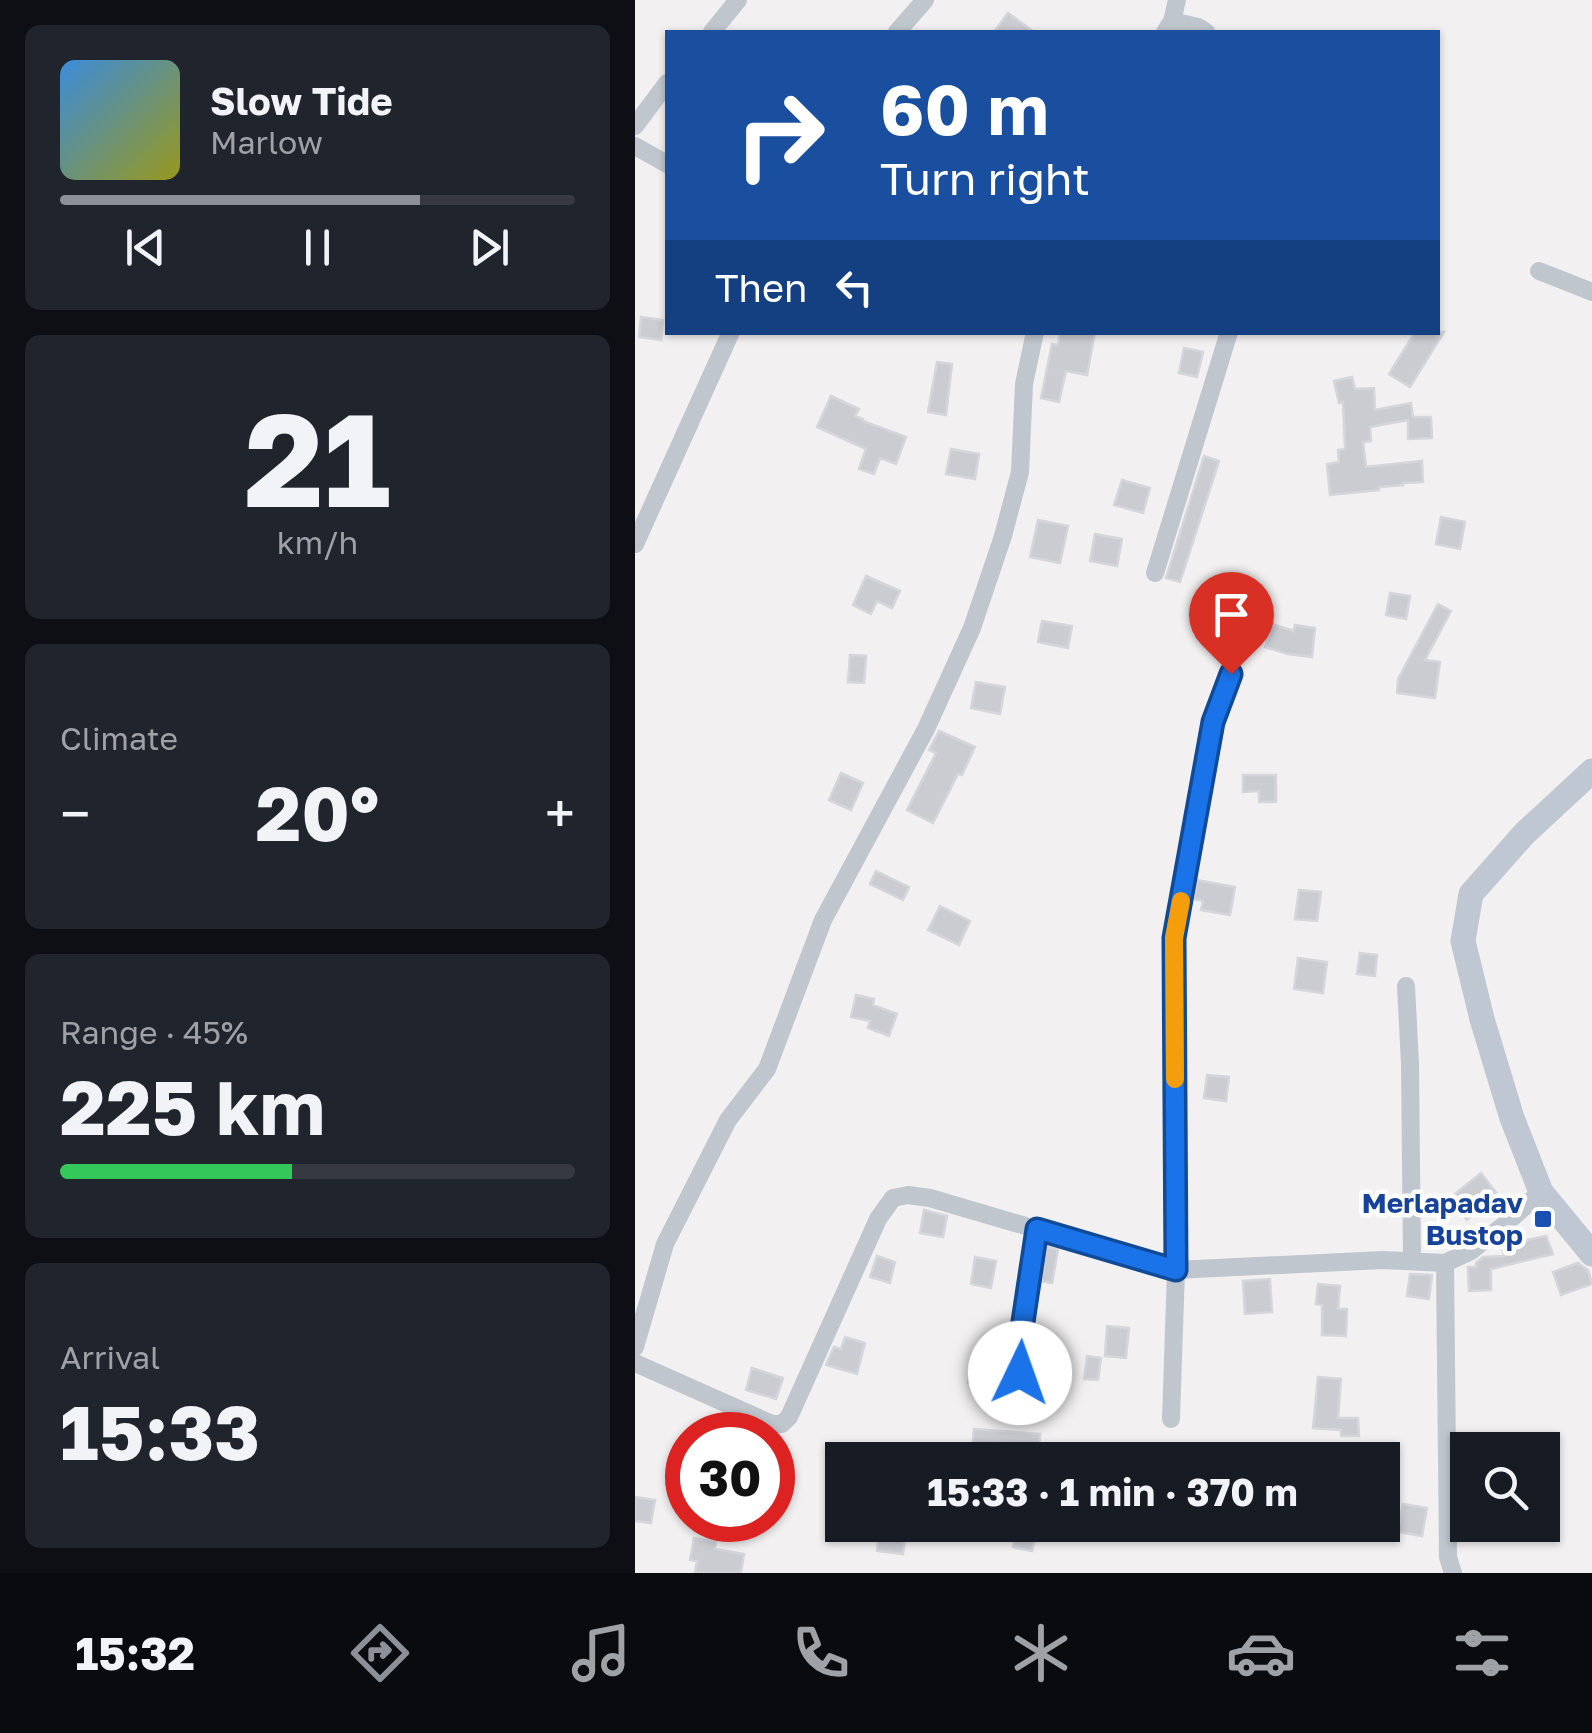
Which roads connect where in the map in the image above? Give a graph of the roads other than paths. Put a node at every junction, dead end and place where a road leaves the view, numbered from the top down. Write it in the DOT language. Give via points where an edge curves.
graph roads {
  1 [pos="738,0"];
  2 [pos="925,0"];
  3 [pos="1177,0"];
  4 [pos="1169,27"];
  5 [pos="713,30"];
  6 [pos="899,30"];
  7 [pos="1203,30"];
  8 [pos="665,87"];
  9 [pos="635,126"];
  10 [pos="635,146"];
  11 [pos="665,163"];
  12 [pos="1539,271"];
  13 [pos="1592,292"];
  14 [pos="730,335"];
  15 [pos="1034,335"];
  16 [pos="1228,335"];
  17 [pos="635,544"];
  18 [pos="1155,573"];
  19 [pos="1231,674"];
  20 [pos="1592,771"];
  21 [pos="1406,986"];
  22 [pos="1541,1192"];
  23 [pos="1037,1229"];
  24 [pos="1592,1254"];
  25 [pos="1412,1261"];
  26 [pos="1445,1262"];
  27 [pos="1176,1270"];
  28 [pos="635,1348"];
  29 [pos="635,1363"];
  30 [pos="1020,1373"];
  31 [pos="1171,1418"];
  32 [pos="1453,1573"];
  1 -- 5 [label="street"];
  2 -- 6 [label="street"];
  3 -- 4 [label="street"];
  4 -- 7 [label="street"];
  8 -- 9 [label="street"];
  10 -- 11 [label="street"];
  12 -- 13 [label="street"];
  14 -- 17 [label="street"];
  15 -- 28 [label="street" via="1024,384 1021,472 972,628 823,920 767,1069 728,1120 665,1244"];
  16 -- 18 [label="street"];
  19 -- 27 [label="street" via="1213,722 1174,938"];
  20 -- 22 [label="main road" via="1471,894 1463,941 1512,1118"];
  21 -- 25 [label="street"];
  22 -- 24 [label="main road"];
  22 -- 26 [label="street" via="1471,1251"];
  23 -- 27 [label="street"];
  23 -- 29 [label="street" via="930,1198 893,1198 782,1424"];
  23 -- 30 [label="street"];
  25 -- 26 [label="street"];
  25 -- 27 [label="street"];
  26 -- 32 [label="street"];
  27 -- 31 [label="street"];
}
